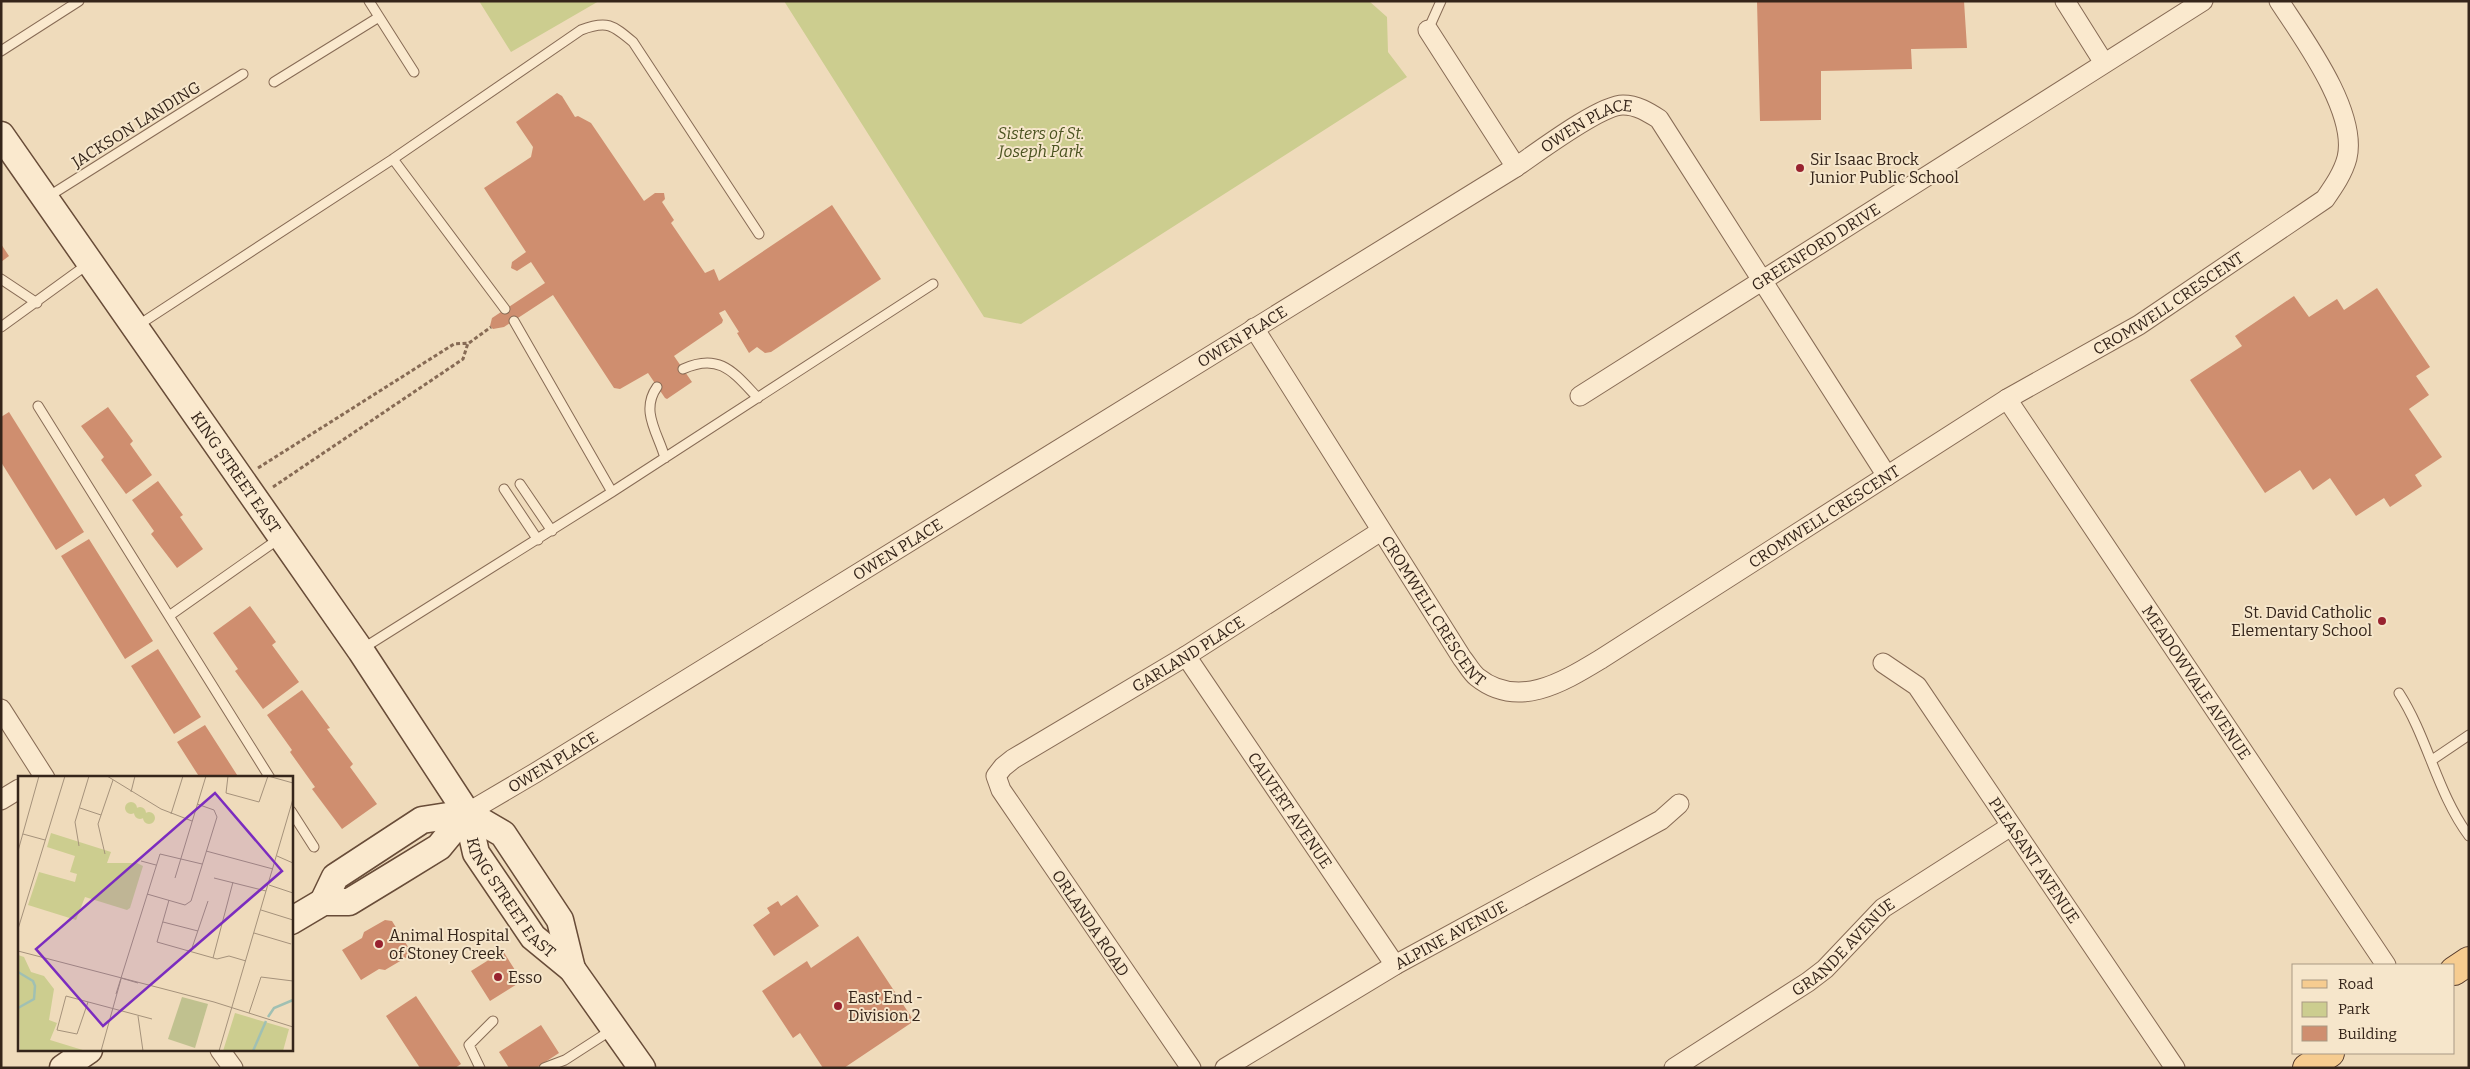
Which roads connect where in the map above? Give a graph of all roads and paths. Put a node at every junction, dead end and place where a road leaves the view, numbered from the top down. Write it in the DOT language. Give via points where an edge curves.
graph roads {
  1 [pos="369,1"];
  2 [pos="1441,1"];
  3 [pos="2065,1"];
  4 [pos="2203,1"];
  5 [pos="2279,1"];
  6 [pos="74,2"];
  7 [pos="379,17"];
  8 [pos="1428,30"];
  9 [pos="1,51"];
  10 [pos="2104,62"];
  11 [pos="414,72"];
  12 [pos="243,74"];
  13 [pos="274,82"];
  14 [pos="1,136"];
  15 [pos="393,159"];
  16 [pos="1516,167"];
  17 [pos="45,198"];
  18 [pos="759,234"];
  19 [pos="91,262"];
  20 [pos="1,279"];
  21 [pos="1763,280"];
  22 [pos="933,284"];
  23 [pos="37,303"];
  24 [pos="506,309"];
  25 [pos="514,321"];
  26 [pos="137,326"];
  27 [pos="1,327"];
  28 [pos="492,327"];
  29 [pos="1254,328"];
  30 [pos="469,343"];
  31 [pos="683,369"];
  32 [pos="657,387"];
  33 [pos="1580,396"];
  34 [pos="758,398"];
  35 [pos="2007,399"];
  36 [pos="38,406"];
  37 [pos="666,458"];
  38 [pos="1887,476"];
  39 [pos="241,478"];
  40 [pos="520,484"];
  41 [pos="504,489"];
  42 [pos="612,492"];
  43 [pos="256,500"];
  44 [pos="552,531"];
  45 [pos="1382,531"];
  46 [pos="282,537"];
  47 [pos="538,540"];
  48 [pos="169,616"];
  49 [pos="361,650"];
  50 [pos="1186,656"];
  51 [pos="1883,662"];
  52 [pos="2399,693"];
  53 [pos="1,708"];
  54 [pos="2469,735"];
  55 [pos="2432,760"];
  56 [pos="40,776"];
  57 [pos="269,776"];
  58 [pos="996,776"];
  59 [pos="18,790"];
  60 [pos="1,800"];
  61 [pos="1679,804"];
  62 [pos="292,813"];
  63 [pos="468,813"];
  64 [pos="2012,826"];
  65 [pos="2469,836"];
  66 [pos="314,847"];
  67 [pos="292,920"];
  68 [pos="2469,961"];
  69 [pos="2385,964"];
  70 [pos="1395,965"];
  71 [pos="2455,970"];
  72 [pos="493,1021"];
  73 [pos="614,1028"];
  74 [pos="86,1052"];
  75 [pos="221,1052"];
  76 [pos="2328,1054"];
  77 [pos="63,1068"];
  78 [pos="233,1068"];
  79 [pos="480,1068"];
  80 [pos="544,1068"];
  81 [pos="642,1068"];
  82 [pos="1191,1068"];
  83 [pos="1225,1068"];
  84 [pos="1674,1068"];
  85 [pos="2175,1068"];
  86 [pos="2307,1068"];
  1 -- 7 [label="lane"];
  2 -- 8 [label="lane"];
  3 -- 10 [label="street"];
  4 -- 10 [label="street, GREENFORD DRIVE"];
  5 -- 35 [label="street, CROMWELL CRESCENT" via="2328,77 2346,126 2348,157 2334,187 2325,199 2302,216 2139,325"];
  6 -- 9 [label="lane"];
  7 -- 11 [label="lane"];
  7 -- 13 [label="lane"];
  8 -- 16 [label="street"];
  10 -- 21 [label="street, GREENFORD DRIVE"];
  12 -- 17 [label="lane, JACKSON LANDING"];
  14 -- 17 [label="main road, KING STREET EAST"];
  15 -- 18 [label="lane" via="581,30 609,25 633,42"];
  15 -- 24 [label="lane"];
  15 -- 26 [label="lane"];
  16 -- 21 [label="street, OWEN PLACE" via="1603,110 1622,105 1642,108 1659,118"];
  16 -- 29 [label="street, OWEN PLACE"];
  17 -- 19 [label="main road, KING STREET EAST"];
  19 -- 23 [label="lane"];
  19 -- 26 [label="main road, KING STREET EAST"];
  20 -- 23 [label="lane"];
  21 -- 33 [label="street, GREENFORD DRIVE"];
  21 -- 38 [label="street, OWEN PLACE"];
  22 -- 34 [label="lane"];
  23 -- 27 [label="lane"];
  25 -- 42 [label="lane"];
  26 -- 39 [label="main road, KING STREET EAST"];
  28 -- 30 [label="path"];
  29 -- 45 [label="street, CROMWELL CRESCENT"];
  29 -- 63 [label="street, OWEN PLACE"];
  30 -- 39 [label="path" via="454,344"];
  30 -- 43 [label="path" via="463,359"];
  31 -- 34 [label="lane" via="698,362 712,362 732,371"];
  32 -- 37 [label="lane" via="650,397 650,419"];
  34 -- 37 [label="lane"];
  35 -- 38 [label="street, CROMWELL CRESCENT"];
  35 -- 69 [label="street, MEADOWVALE AVENUE"];
  36 -- 48 [label="lane"];
  37 -- 42 [label="lane"];
  38 -- 45 [label="street, CROMWELL CRESCENT" via="1594,664 1571,677 1522,694 1497,689 1476,676"];
  39 -- 43 [label="main road, KING STREET EAST"];
  40 -- 44 [label="lane"];
  41 -- 47 [label="lane"];
  42 -- 44 [label="lane"];
  43 -- 46 [label="main road, KING STREET EAST"];
  44 -- 47 [label="lane"];
  45 -- 50 [label="street, GARLAND PLACE"];
  46 -- 48 [label="lane"];
  46 -- 49 [label="main road, KING STREET EAST"];
  47 -- 49 [label="lane"];
  48 -- 57 [label="lane"];
  49 -- 63 [label="main road, KING STREET EAST"];
  50 -- 58 [label="street, GARLAND PLACE" via="1012,759"];
  50 -- 70 [label="street, CALVERT AVENUE"];
  51 -- 64 [label="street, PLEASANT AVENUE" via="1917,686"];
  52 -- 55 [label="lane"];
  53 -- 56 [label="street"];
  54 -- 55 [label="lane"];
  55 -- 65 [label="lane" via="2457,821"];
  58 -- 82 [label="street, ORLANDA ROAD" via="1009,804"];
  59 -- 60 [label="street"];
  61 -- 70 [label="street, ALPINE AVENUE" via="1661,820"];
  62 -- 66 [label="lane"];
  63 -- 67 [label="main road" via="422,820 334,877 322,902"];
  63 -- 73 [label="main road, KING STREET EAST" via="503,834 560,920 572,969"];
  64 -- 84 [label="street, GRANDE AVENUE" via="1883,908 1814,978"];
  64 -- 85 [label="street, PLEASANT AVENUE"];
  68 -- 71 [label="main road"];
  70 -- 83 [label="street, ALPINE AVENUE"];
  72 -- 79 [label="lane" via="469,1045"];
  73 -- 80 [label="lane" via="565,1060"];
  73 -- 81 [label="main road, KING STREET EAST"];
  74 -- 77 [label="main road"];
  75 -- 78 [label="street"];
  76 -- 86 [label="main road"];
}
